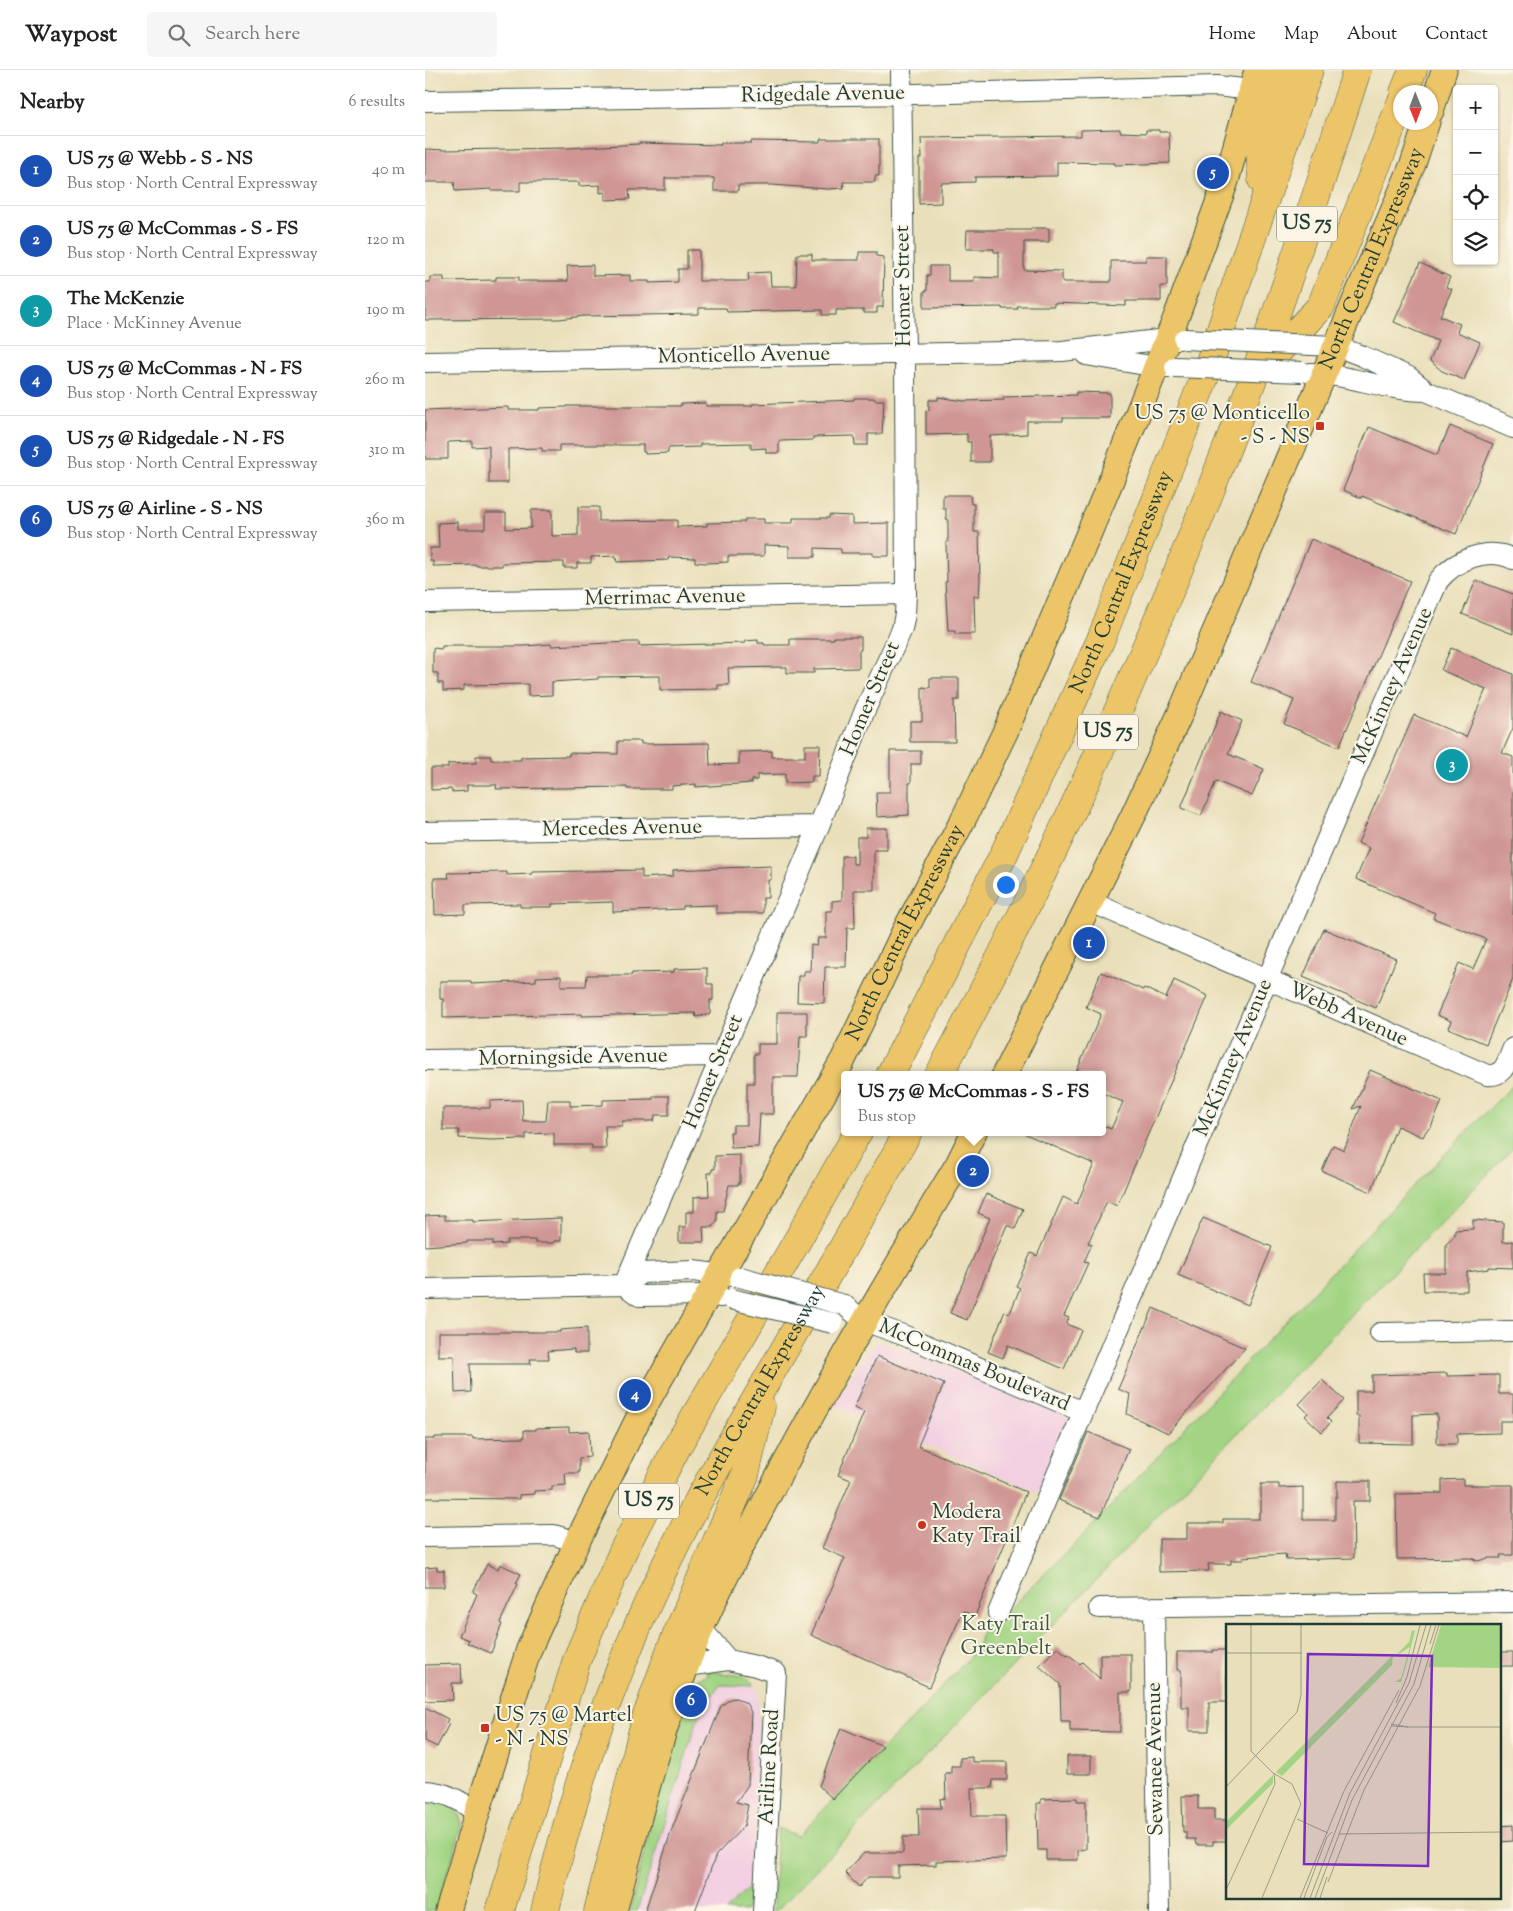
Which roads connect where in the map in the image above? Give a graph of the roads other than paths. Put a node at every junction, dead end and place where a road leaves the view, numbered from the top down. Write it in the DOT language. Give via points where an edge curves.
graph roads {
  1 [pos="901,70"];
  2 [pos="1284,70"];
  3 [pos="1309,70"];
  4 [pos="1357,70"];
  5 [pos="1413,70"];
  6 [pos="1444,70"];
  7 [pos="1254,80"];
  8 [pos="1408,85"];
  9 [pos="1438,89"];
  10 [pos="901,94"];
  11 [pos="425,101"];
  12 [pos="1393,123"];
  13 [pos="1424,130"];
  14 [pos="1263,201"];
  15 [pos="1175,339"];
  16 [pos="1336,346"];
  17 [pos="1062,352"];
  18 [pos="905,354"];
  19 [pos="425,362"];
  20 [pos="1166,367"];
  21 [pos="1313,373"];
  22 [pos="1253,378"];
  23 [pos="1426,391"];
  24 [pos="1513,428"];
  25 [pos="1513,546"];
  26 [pos="1489,554"];
  27 [pos="1513,558"];
  28 [pos="906,594"];
  29 [pos="425,602"];
  30 [pos="819,826"];
  31 [pos="425,832"];
  32 [pos="1091,902"];
  33 [pos="1268,979"];
  34 [pos="1513,1048"];
  35 [pos="721,1056"];
  36 [pos="425,1060"];
  37 [pos="892,1071"];
  38 [pos="941,1071"];
  39 [pos="1007,1071"];
  40 [pos="856,1136"];
  41 [pos="906,1136"];
  42 [pos="972,1136"];
  43 [pos="730,1276"];
  44 [pos="624,1285"];
  45 [pos="425,1289"];
  46 [pos="707,1295"];
  47 [pos="864,1321"];
  48 [pos="1513,1331"];
  49 [pos="1380,1333"];
  50 [pos="768,1377"];
  51 [pos="1083,1412"];
  52 [pos="425,1537"];
  53 [pos="577,1542"];
  54 [pos="1513,1602"];
  55 [pos="1099,1608"];
  56 [pos="1154,1608"];
  57 [pos="998,1613"];
  58 [pos="701,1628"];
  59 [pos="728,1660"];
  60 [pos="687,1666"];
  61 [pos="425,1790"];
  62 [pos="477,1813"];
  63 [pos="499,1907"];
  64 [pos="449,1911"];
  65 [pos="545,1911"];
  66 [pos="598,1911"];
  67 [pos="614,1911"];
  68 [pos="763,1911"];
  69 [pos="1159,1911"];
  1 -- 10 [label="street, Homer Street"];
  2 -- 14 [label="highway" via="1261,152"];
  3 -- 14 [label="highway, North Central Expressway / US 75"];
  4 -- 22 [label="highway, North Central Expressway / US 75"];
  5 -- 8 [label="highway"];
  6 -- 9 [label="main road"];
  7 -- 10 [label="street, Ridgedale Avenue" via="1217,86"];
  7 -- 15 [label="main road, North Central Expressway"];
  10 -- 11 [label="street, Ridgedale Avenue"];
  10 -- 18 [label="street, Homer Street"];
  12 -- 22 [label="highway" via="1321,306"];
  13 -- 16 [label="main road, North Central Expressway"];
  14 -- 37 [label="highway, North Central Expressway / US 75" via="1205,380 1101,639 1004,854"];
  15 -- 16 [label="street, Monticello Avenue, bridge"];
  15 -- 17 [label="street, Monticello Avenue"];
  15 -- 20 [label="main road, North Central Expressway"];
  16 -- 21 [label="main road, North Central Expressway"];
  16 -- 23 [label="street, Monticello Avenue" via="1409,377"];
  17 -- 18 [label="street, Monticello Avenue"];
  17 -- 20 [label="street, Monticello Avenue"];
  18 -- 19 [label="street, Monticello Avenue"];
  18 -- 28 [label="street, Homer Street"];
  20 -- 21 [label="street, Monticello Avenue, bridge"];
  20 -- 43 [label="main road, North Central Expressway" via="1106,493 1006,730 965,816"];
  21 -- 23 [label="street, Monticello Avenue" via="1405,391"];
  21 -- 32 [label="main road, North Central Expressway" via="1180,714"];
  22 -- 38 [label="highway, North Central Expressway / US 75" via="1114,719 1031,897"];
  23 -- 24 [label="street, Monticello Avenue"];
  25 -- 26 [label="street"];
  26 -- 27 [label="street, McKinney Avenue"];
  26 -- 33 [label="street, McKinney Avenue" via="1461,562 1438,581"];
  28 -- 29 [label="street, Merrimac Avenue"];
  28 -- 30 [label="street, Homer Street" via="901,629"];
  30 -- 31 [label="street, Mercedes Avenue"];
  30 -- 35 [label="street, Homer Street"];
  32 -- 33 [label="street, Webb Avenue"];
  32 -- 39 [label="main road, North Central Expressway"];
  33 -- 34 [label="street, Webb Avenue" via="1487,1075 1501,1072"];
  33 -- 51 [label="street, McKinney Avenue"];
  35 -- 36 [label="street, Morningside Avenue"];
  35 -- 44 [label="street, Homer Street"];
  40 -- 63 [label="highway, North Central Expressway / US 75" via="677,1447 623,1551 577,1659"];
  41 -- 50 [label="highway, North Central Expressway / US 75"];
  42 -- 47 [label="main road"];
  43 -- 44 [label="street, McCommas Boulevard" via="693,1271 641,1273"];
  43 -- 46 [label="main road, North Central Expressway"];
  43 -- 47 [label="street, McCommas Boulevard, bridge" via="844,1305"];
  44 -- 45 [label="street, McCommas Boulevard"];
  44 -- 46 [label="street, McCommas Boulevard" via="639,1296"];
  46 -- 47 [label="street, McCommas Boulevard, bridge" via="833,1323"];
  46 -- 53 [label="main road, North Central Expressway" via="644,1407"];
  47 -- 51 [label="street, McCommas Boulevard"];
  47 -- 58 [label="main road" via="781,1470"];
  48 -- 49 [label="street"];
  50 -- 65 [label="highway, North Central Expressway / US 75" via="690,1516 629,1647 581,1779"];
  50 -- 66 [label="highway" via="745,1475 670,1651 645,1721"];
  51 -- 57 [label="street, McKinney Avenue"];
  52 -- 53 [label="street" via="554,1535"];
  53 -- 62 [label="main road, North Central Expressway" via="529,1649"];
  54 -- 56 [label="street"];
  55 -- 56 [label="street"];
  56 -- 69 [label="street, Sewanee Avenue"];
  58 -- 59 [label="street"];
  58 -- 60 [label="main road"];
  59 -- 60 [label="street, Airline Road"];
  59 -- 68 [label="street, Airline Road" via="776,1673"];
  60 -- 67 [label="main road" via="646,1789"];
  61 -- 62 [label="street" via="461,1800"];
  62 -- 64 [label="main road, North Central Expressway"];
}
